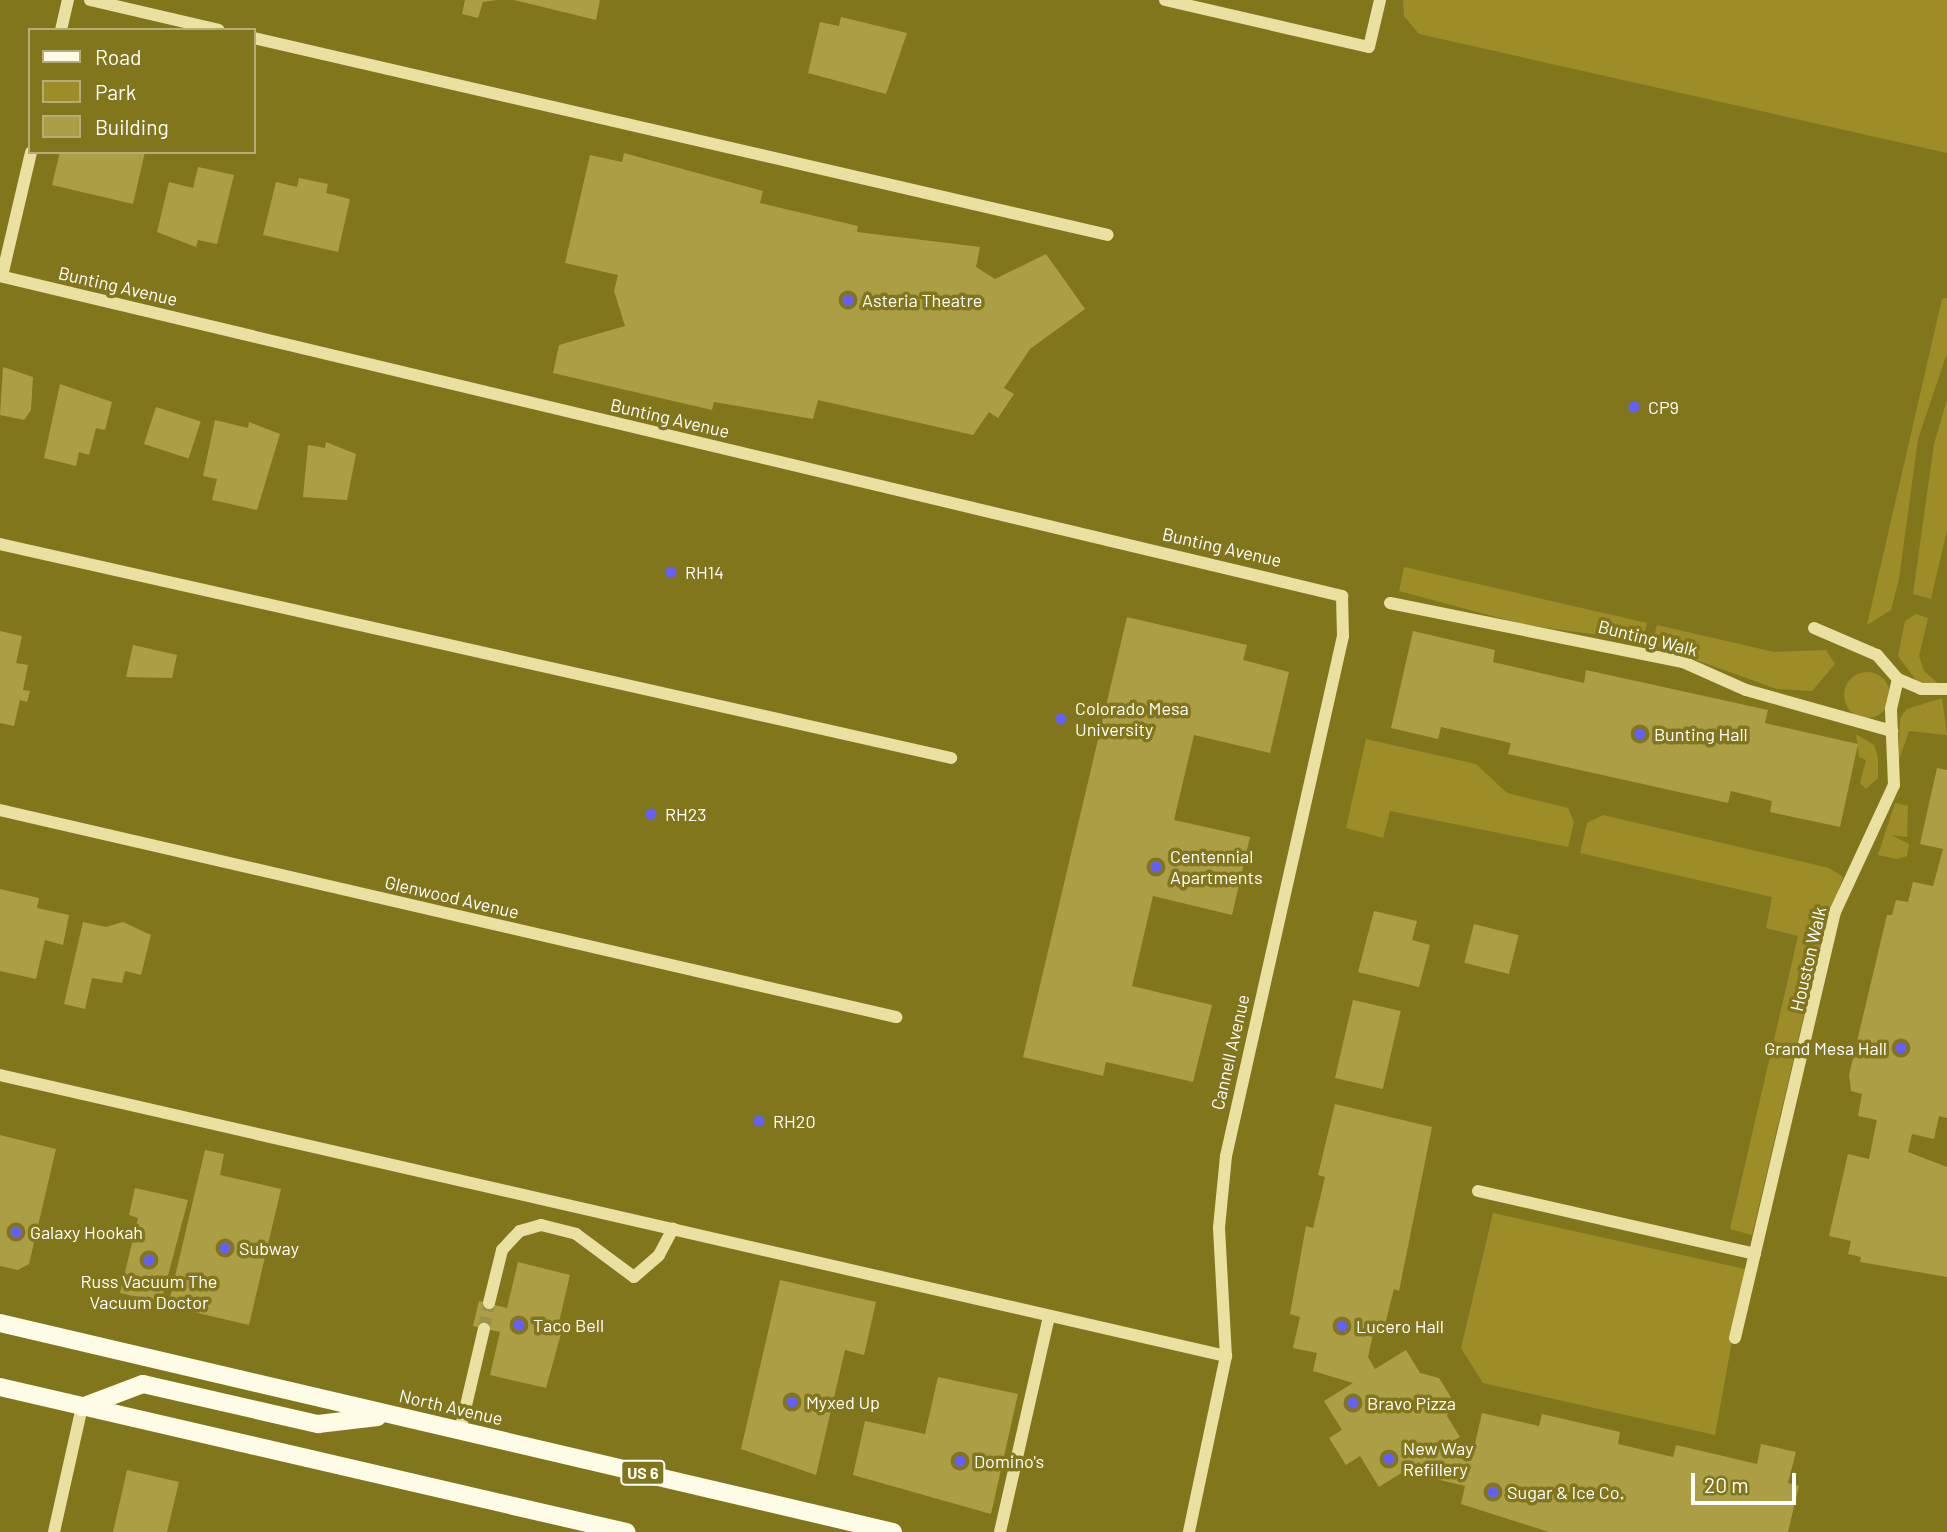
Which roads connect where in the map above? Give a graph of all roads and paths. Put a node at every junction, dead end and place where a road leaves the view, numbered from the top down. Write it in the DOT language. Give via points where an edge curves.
graph roads {
  1 [pos="68,0"];
  2 [pos="90,0"];
  3 [pos="1165,0"];
  4 [pos="1380,0"];
  5 [pos="61,28"];
  6 [pos="210,28"];
  7 [pos="256,38"];
  8 [pos="32,154"];
  9 [pos="1108,235"];
  10 [pos="1,276"];
  11 [pos="0,544"];
  12 [pos="1332,590"];
  13 [pos="1390,603"];
  14 [pos="1814,628"];
  15 [pos="1898,679"];
  16 [pos="1947,688"];
  17 [pos="1892,731"];
  18 [pos="951,758"];
  19 [pos="0,810"];
  20 [pos="896,1017"];
  21 [pos="0,1075"];
  22 [pos="1478,1191"];
  23 [pos="673,1229"];
  24 [pos="1755,1254"];
  25 [pos="489,1303"];
  26 [pos="1049,1316"];
  27 [pos="0,1323"];
  28 [pos="484,1329"];
  29 [pos="1735,1338"];
  30 [pos="1226,1356"];
  31 [pos="0,1387"];
  32 [pos="82,1407"];
  33 [pos="392,1416"];
  34 [pos="460,1431"];
  35 [pos="54,1532"];
  36 [pos="626,1532"];
  37 [pos="893,1532"];
  38 [pos="1000,1532"];
  39 [pos="1189,1532"];
  1 -- 5 [label="street"];
  2 -- 6 [label="street"];
  3 -- 4 [label="street" via="1369,47"];
  7 -- 9 [label="street"];
  8 -- 10 [label="street"];
  10 -- 12 [label="street, Bunting Avenue"];
  11 -- 18 [label="street"];
  12 -- 30 [label="street, Cannell Avenue" via="1345,606 1343,636 1221,1193"];
  13 -- 17 [label="street, Bunting Walk" via="1683,662 1746,690"];
  14 -- 15 [label="street" via="1877,655"];
  15 -- 16 [label="street" via="1921,689"];
  15 -- 17 [label="street, Houston Walk"];
  17 -- 24 [label="street, Houston Walk" via="1894,785 1835,912"];
  19 -- 20 [label="street, Glenwood Avenue"];
  21 -- 23 [label="street"];
  22 -- 24 [label="street"];
  23 -- 25 [label="street" via="659,1255 634,1277 586,1239 541,1225 520,1231 502,1250"];
  23 -- 26 [label="street"];
  24 -- 29 [label="street, Houston Walk"];
  26 -- 30 [label="street"];
  26 -- 38 [label="street"];
  27 -- 33 [label="main road, North Avenue / US 6"];
  28 -- 34 [label="street"];
  30 -- 39 [label="street, Cannell Avenue"];
  31 -- 32 [label="main road"];
  32 -- 33 [label="main road" via="143,1384 318,1424"];
  32 -- 35 [label="street"];
  32 -- 36 [label="main road"];
  33 -- 34 [label="main road, North Avenue / US 6"];
  34 -- 37 [label="main road, North Avenue / US 6"];
}
